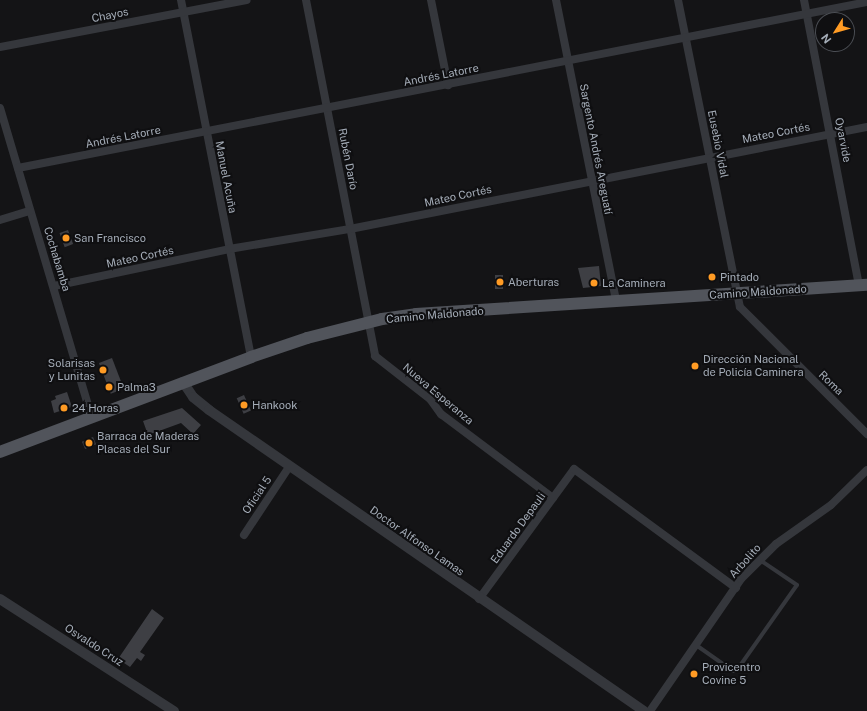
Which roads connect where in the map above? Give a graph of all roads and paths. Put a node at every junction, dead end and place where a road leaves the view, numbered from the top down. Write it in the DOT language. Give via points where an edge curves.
graph roads {
  1 [pos="181,0"];
  2 [pos="247,0"];
  3 [pos="306,0"];
  4 [pos="431,0"];
  5 [pos="556,0"];
  6 [pos="678,0"];
  7 [pos="804,0"];
  8 [pos="867,2"];
  9 [pos="183,12"];
  10 [pos="806,13"];
  11 [pos="685,36"];
  12 [pos="0,47"];
  13 [pos="568,62"];
  14 [pos="448,85"];
  15 [pos="0,108"];
  16 [pos="327,108"];
  17 [pos="867,127"];
  18 [pos="206,132"];
  19 [pos="830,134"];
  20 [pos="710,158"];
  21 [pos="18,168"];
  22 [pos="591,180"];
  23 [pos="30,211"];
  24 [pos="0,220"];
  25 [pos="350,229"];
  26 [pos="230,250"];
  27 [pos="863,285"];
  28 [pos="54,286"];
  29 [pos="737,293"];
  30 [pos="616,301"];
  31 [pos="369,322"];
  32 [pos="251,357"];
  33 [pos="183,382"];
  34 [pos="92,418"];
  35 [pos="867,434"];
  36 [pos="0,452"];
  37 [pos="289,467"];
  38 [pos="867,470"];
  39 [pos="553,498"];
  40 [pos="244,535"];
  41 [pos="760,560"];
  42 [pos="736,588"];
  43 [pos="0,599"];
  44 [pos="480,599"];
  45 [pos="696,645"];
  46 [pos="174,711"];
  47 [pos="644,711"];
  48 [pos="650,711"];
  1 -- 9 [label="street, Manuel Acuña"];
  2 -- 9 [label="street, Chayos"];
  3 -- 16 [label="street, Rubén Darío"];
  4 -- 14 [label="street"];
  5 -- 13 [label="street, Sargento Andrés Areguatí"];
  6 -- 11 [label="street, Eusebio Vidal"];
  7 -- 10 [label="street, Oyarvide"];
  8 -- 10 [label="street, Andrés Latorre"];
  9 -- 12 [label="street, Chayos"];
  9 -- 18 [label="street, Manuel Acuña"];
  10 -- 11 [label="street, Andrés Latorre"];
  10 -- 19 [label="street, Oyarvide"];
  11 -- 13 [label="street, Andrés Latorre"];
  11 -- 20 [label="street, Eusebio Vidal"];
  13 -- 14 [label="street, Andrés Latorre"];
  13 -- 22 [label="street, Sargento Andrés Areguatí"];
  14 -- 16 [label="street, Andrés Latorre"];
  15 -- 21 [label="street, Cochabamba"];
  16 -- 18 [label="street, Andrés Latorre"];
  16 -- 25 [label="street, Rubén Darío"];
  17 -- 19 [label="street, Mateo Cortés"];
  18 -- 21 [label="street, Andrés Latorre"];
  18 -- 26 [label="street, Manuel Acuña"];
  19 -- 20 [label="street, Mateo Cortés"];
  19 -- 27 [label="street, Oyarvide"];
  20 -- 22 [label="street, Mateo Cortés"];
  20 -- 29 [label="street, Eusebio Vidal"];
  21 -- 23 [label="street, Cochabamba"];
  22 -- 25 [label="street, Mateo Cortés"];
  22 -- 30 [label="street, Sargento Andrés Areguatí"];
  23 -- 24 [label="street"];
  23 -- 28 [label="street, Cochabamba"];
  25 -- 26 [label="street, Mateo Cortés"];
  25 -- 31 [label="street, Rubén Darío"];
  26 -- 28 [label="street, Mateo Cortés"];
  26 -- 32 [label="street, Manuel Acuña"];
  27 -- 29 [label="main road, Camino Maldonado"];
  28 -- 34 [label="street, Cochabamba"];
  29 -- 30 [label="main road, Camino Maldonado"];
  29 -- 35 [label="street, Roma" via="738,303 745,315"];
  30 -- 31 [label="main road, Camino Maldonado" via="416,314"];
  31 -- 32 [label="main road, Camino Maldonado" via="307,338"];
  31 -- 39 [label="street, Nueva Esperanza" via="378,359 430,399 442,414"];
  32 -- 33 [label="main road, Camino Maldonado"];
  33 -- 34 [label="main road, Camino Maldonado"];
  33 -- 37 [label="street, Doctor Alfonso Lamas" via="193,397 209,410"];
  34 -- 36 [label="main road, Camino Maldonado"];
  37 -- 40 [label="street, Oficial 5"];
  37 -- 44 [label="street, Doctor Alfonso Lamas"];
  38 -- 41 [label="street, Arbolito" via="831,505 793,530"];
  39 -- 42 [label="street, Eduardo Depauli" via="574,469"];
  39 -- 44 [label="street, Eduardo Depauli"];
  41 -- 42 [label="street, Arbolito"];
  41 -- 45 [label="lane" via="797,585 736,670 733,671"];
  42 -- 45 [label="street, Arbolito"];
  43 -- 46 [label="street, Osvaldo Cruz"];
  44 -- 47 [label="street, Doctor Alfonso Lamas"];
  45 -- 48 [label="street, Arbolito"];
}
